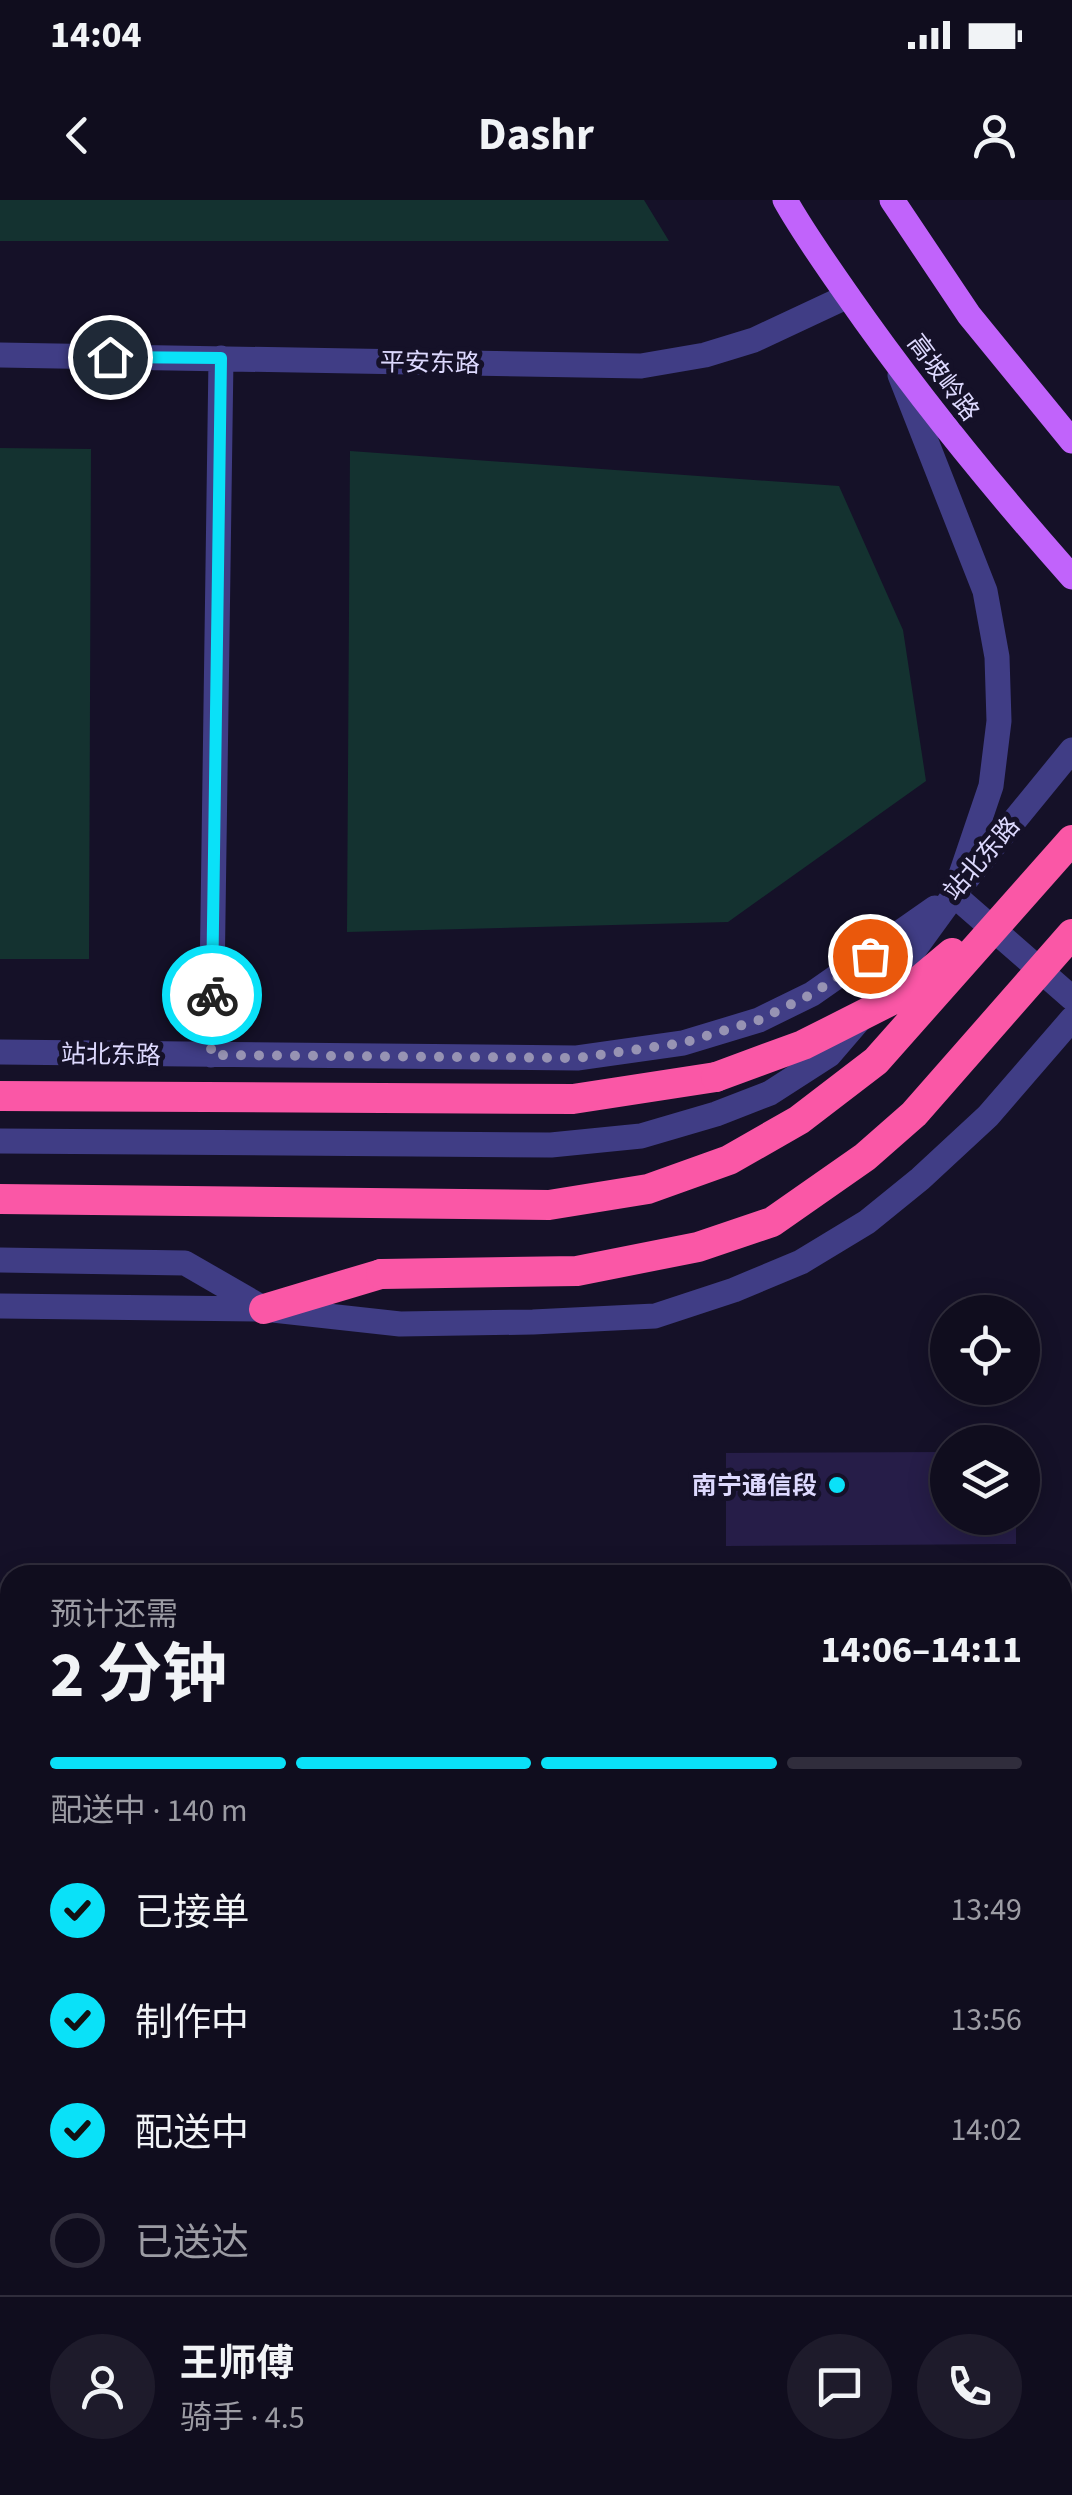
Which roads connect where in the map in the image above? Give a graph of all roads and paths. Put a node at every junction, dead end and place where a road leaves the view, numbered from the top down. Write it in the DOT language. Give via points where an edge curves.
graph roads {
  1 [pos="785,200"];
  2 [pos="892,200"];
  3 [pos="848,296"];
  4 [pos="0,355"];
  5 [pos="221,358"];
  6 [pos="897,367"];
  7 [pos="1072,441"];
  8 [pos="1072,577"];
  9 [pos="1072,750"];
  10 [pos="1072,840"];
  11 [pos="1034,884"];
  12 [pos="954,894"];
  13 [pos="1072,934"];
  14 [pos="1072,998"];
  15 [pos="1072,1019"];
  16 [pos="0,1052"];
  17 [pos="211,1055"];
  18 [pos="0,1096"];
  19 [pos="0,1140"];
  20 [pos="0,1199"];
  21 [pos="0,1260"];
  22 [pos="0,1306"];
  23 [pos="264,1309"];
  1 -- 3 [label="main road, 高坡岭路"];
  2 -- 7 [label="main road" via="969,315"];
  3 -- 5 [label="street, 平安东路" via="754,340 641,366"];
  3 -- 6 [label="main road, 高坡岭路"];
  4 -- 5 [label="street, 平安东路"];
  5 -- 17 [label="street"];
  6 -- 8 [label="main road, 高坡岭路"];
  6 -- 12 [label="street" via="986,590 997,657 999,722 991,786"];
  9 -- 12 [label="street, 站北东路"];
  10 -- 11 [label="highway, bridge"];
  11 -- 18 [label="highway, bridge" via="902,995 803,1045 716,1077 574,1099"];
  11 -- 20 [label="highway, bridge" via="876,1061 799,1120 729,1160 648,1188 549,1205"];
  12 -- 14 [label="street"];
  12 -- 17 [label="street, 站北东路" via="812,994 759,1020 683,1043 577,1058"];
  12 -- 19 [label="street" via="829,1055 770,1093 641,1136 570,1143"];
  13 -- 23 [label="highway, bridge" via="914,1114 772,1222 698,1247 577,1271 381,1274"];
  15 -- 23 [label="street" via="988,1116 867,1222 801,1262 734,1290 654,1316 533,1322 400,1324"];
  16 -- 17 [label="street, 站北东路"];
  21 -- 23 [label="street" via="185,1263"];
  22 -- 23 [label="street"];
}
